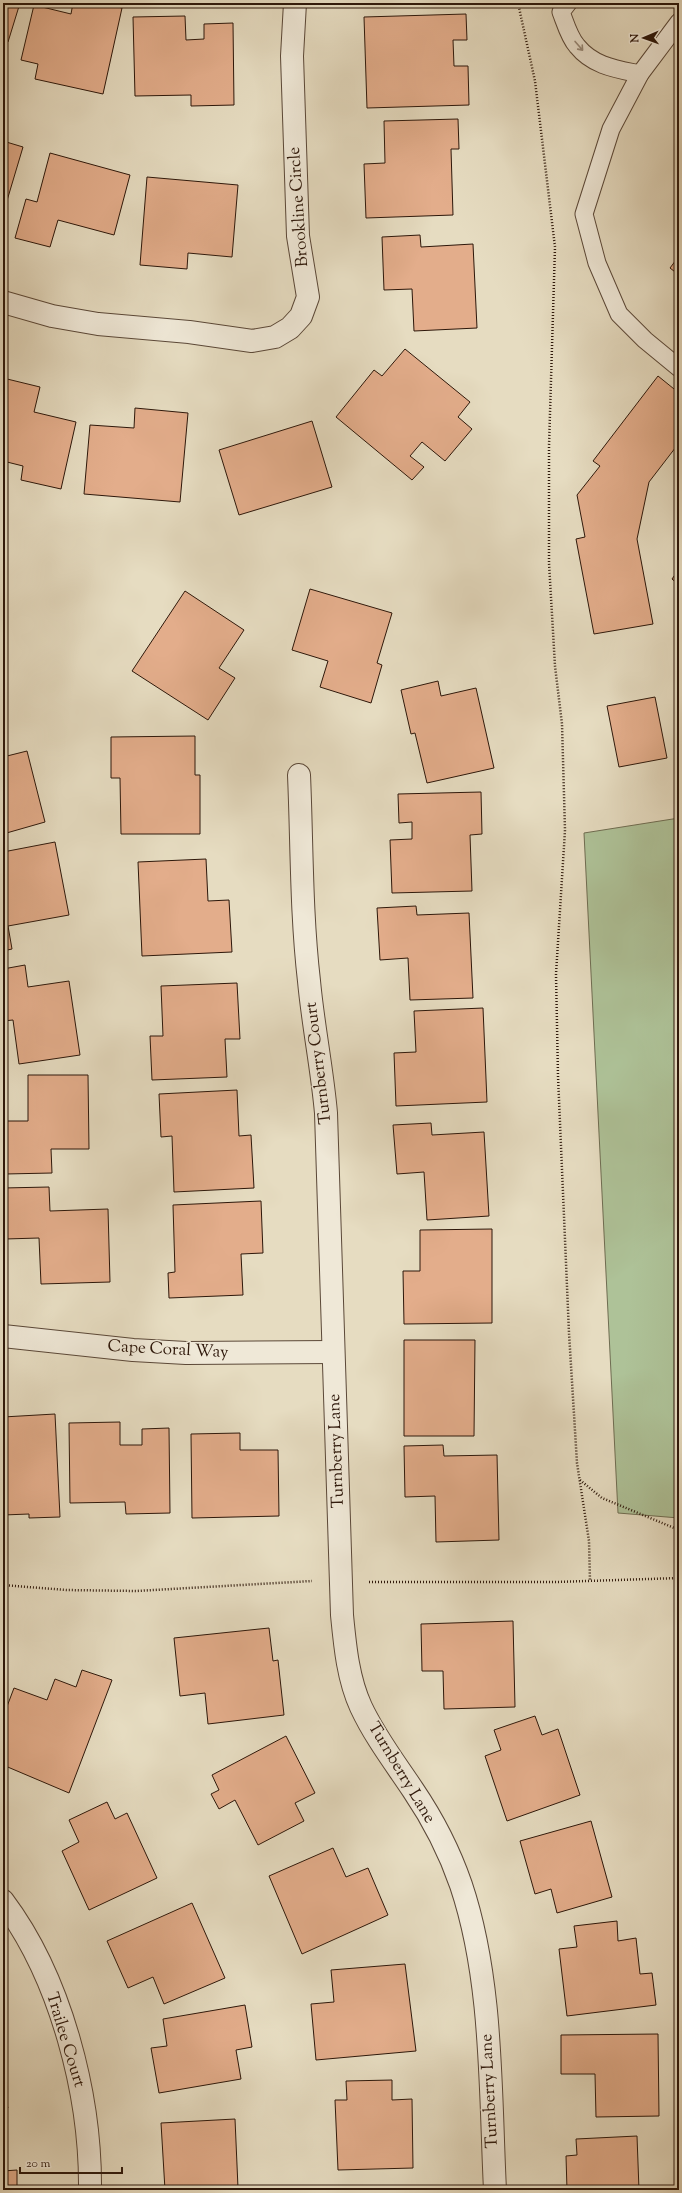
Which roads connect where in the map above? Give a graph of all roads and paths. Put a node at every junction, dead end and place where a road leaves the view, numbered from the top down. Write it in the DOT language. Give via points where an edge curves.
graph roads {
  1 [pos="295,3"];
  2 [pos="518,3"];
  3 [pos="568,3"];
  4 [pos="679,22"];
  5 [pos="640,74"];
  6 [pos="3,302"];
  7 [pos="679,368"];
  8 [pos="299,775"];
  9 [pos="3,1336"];
  10 [pos="333,1352"];
  11 [pos="580,1480"];
  12 [pos="679,1530"];
  13 [pos="679,1578"];
  14 [pos="590,1581"];
  15 [pos="341,1582"];
  16 [pos="3,1585"];
  17 [pos="3,1901"];
  18 [pos="90,2190"];
  19 [pos="495,2190"];
  1 -- 6 [label="street, Brookline Circle" via="292,56 298,236 308,297 301,316 290,328 275,337 252,341 189,332 98,324 52,316"];
  2 -- 11 [label="path" via="535,81 555,247 549,446 549,563 555,666 562,724 565,830 556,974 562,1214"];
  3 -- 5 [label="lane, one-way" via="561,12 576,45 606,67"];
  4 -- 5 [label="lane"];
  5 -- 7 [label="lane" via="611,129 584,214 597,263 619,314"];
  8 -- 10 [label="street, Turnberry Court" via="309,981 326,1113"];
  9 -- 10 [label="street, Cape Coral Way" via="186,1353"];
  10 -- 15 [label="street, Turnberry Lane"];
  11 -- 12 [label="path" via="602,1498"];
  11 -- 14 [label="path" via="589,1542"];
  13 -- 14 [label="path"];
  14 -- 15 [label="path"];
  15 -- 16 [label="path" via="136,1590 66,1590"];
  15 -- 19 [label="street, Turnberry Lane" via="347,1662 360,1706 443,1844 461,1884 474,1929 483,1978"];
  17 -- 18 [label="street, Trailee Court" via="37,1959 60,2010 73,2053 84,2105"];
}
